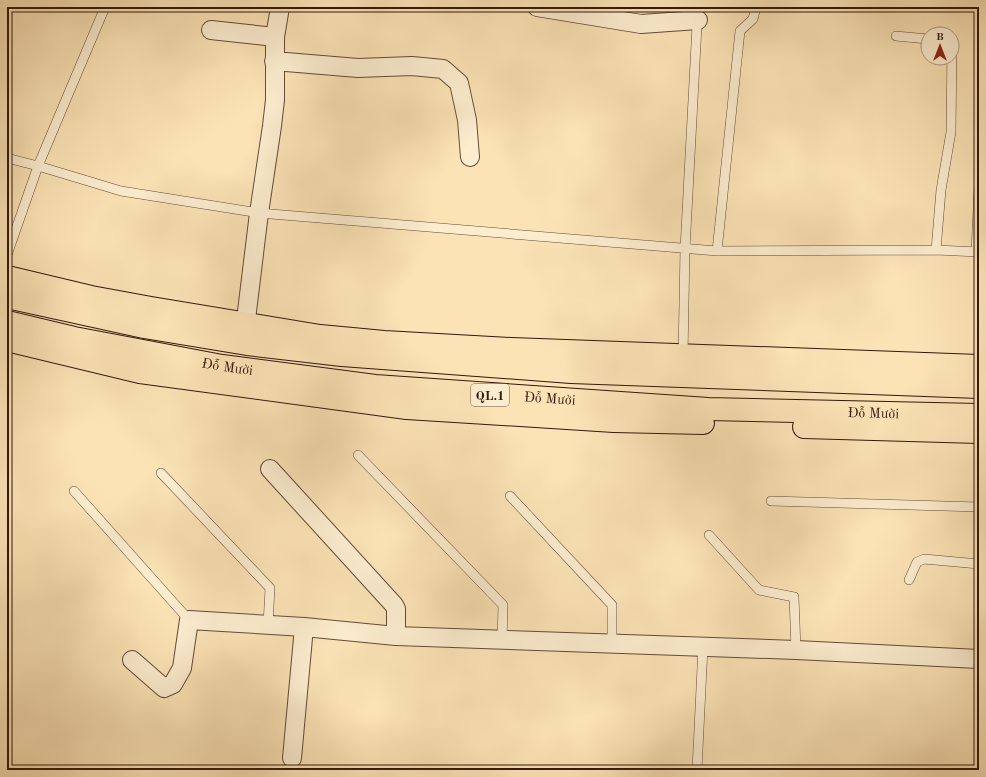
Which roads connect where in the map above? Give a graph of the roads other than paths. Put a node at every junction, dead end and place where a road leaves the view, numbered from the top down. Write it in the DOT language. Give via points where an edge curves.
graph roads {
  1 [pos="105,7"];
  2 [pos="280,7"];
  3 [pos="537,7"];
  4 [pos="756,7"];
  5 [pos="698,13"];
  6 [pos="211,30"];
  7 [pos="896,36"];
  8 [pos="275,37"];
  9 [pos="920,38"];
  10 [pos="274,61"];
  11 [pos="951,66"];
  12 [pos="470,157"];
  13 [pos="7,158"];
  14 [pos="38,166"];
  15 [pos="979,187"];
  16 [pos="259,214"];
  17 [pos="685,249"];
  18 [pos="936,250"];
  19 [pos="717,251"];
  20 [pos="977,252"];
  21 [pos="7,255"];
  22 [pos="7,277"];
  23 [pos="7,297"];
  24 [pos="7,322"];
  25 [pos="244,333"];
  26 [pos="7,340"];
  27 [pos="683,366"];
  28 [pos="979,366"];
  29 [pos="979,387"];
  30 [pos="979,415"];
  31 [pos="979,432"];
  32 [pos="358,455"];
  33 [pos="270,469"];
  34 [pos="161,473"];
  35 [pos="74,492"];
  36 [pos="510,496"];
  37 [pos="771,501"];
  38 [pos="979,507"];
  39 [pos="709,535"];
  40 [pos="979,564"];
  41 [pos="909,580"];
  42 [pos="189,620"];
  43 [pos="268,625"];
  44 [pos="304,627"];
  45 [pos="396,636"];
  46 [pos="502,640"];
  47 [pos="612,645"];
  48 [pos="703,647"];
  49 [pos="796,650"];
  50 [pos="979,659"];
  51 [pos="132,660"];
  52 [pos="292,758"];
  53 [pos="697,770"];
  1 -- 14 [label="lane"];
  2 -- 8 [label="street"];
  3 -- 5 [label="street" via="641,24"];
  4 -- 19 [label="lane" via="753,18 740,31"];
  5 -- 17 [label="lane"];
  6 -- 8 [label="street"];
  7 -- 9 [label="lane"];
  8 -- 10 [label="street"];
  10 -- 12 [label="street" via="358,68 412,66 443,69 459,83 467,120"];
  10 -- 16 [label="street" via="275,100"];
  11 -- 18 [label="lane" via="950,132 941,190"];
  13 -- 14 [label="lane"];
  14 -- 16 [label="lane" via="120,190"];
  14 -- 21 [label="lane"];
  15 -- 20 [label="lane"];
  16 -- 17 [label="lane"];
  16 -- 25 [label="street"];
  17 -- 19 [label="lane"];
  17 -- 27 [label="lane"];
  18 -- 19 [label="lane"];
  18 -- 20 [label="lane"];
  22 -- 25 [label="highway, Đỗ Mười"];
  23 -- 25 [label="highway, Đỗ Mười" via="144,327"];
  24 -- 30 [label="highway, Đỗ Mười / QL.1" via="74,338 222,366 375,386 708,409"];
  25 -- 27 [label="highway, Đỗ Mười" via="511,349"];
  26 -- 31 [label="highway, Đỗ Mười / QL.1" via="140,372 406,408 614,421"];
  27 -- 28 [label="highway, Đỗ Mười"];
  27 -- 29 [label="highway, Đỗ Mười"];
  32 -- 46 [label="lane" via="503,605"];
  33 -- 45 [label="street" via="394,605"];
  34 -- 43 [label="lane" via="270,588"];
  35 -- 42 [label="lane"];
  36 -- 47 [label="lane" via="612,605"];
  37 -- 38 [label="lane"];
  39 -- 49 [label="lane" via="760,590 794,597"];
  40 -- 41 [label="lane" via="924,559 917,562"];
  42 -- 43 [label="street"];
  42 -- 51 [label="street" via="182,668 173,684 164,688"];
  43 -- 44 [label="street"];
  44 -- 45 [label="street"];
  44 -- 52 [label="street"];
  45 -- 46 [label="street"];
  46 -- 47 [label="street"];
  47 -- 48 [label="street"];
  48 -- 49 [label="street"];
  48 -- 53 [label="lane"];
  49 -- 50 [label="street"];
}
